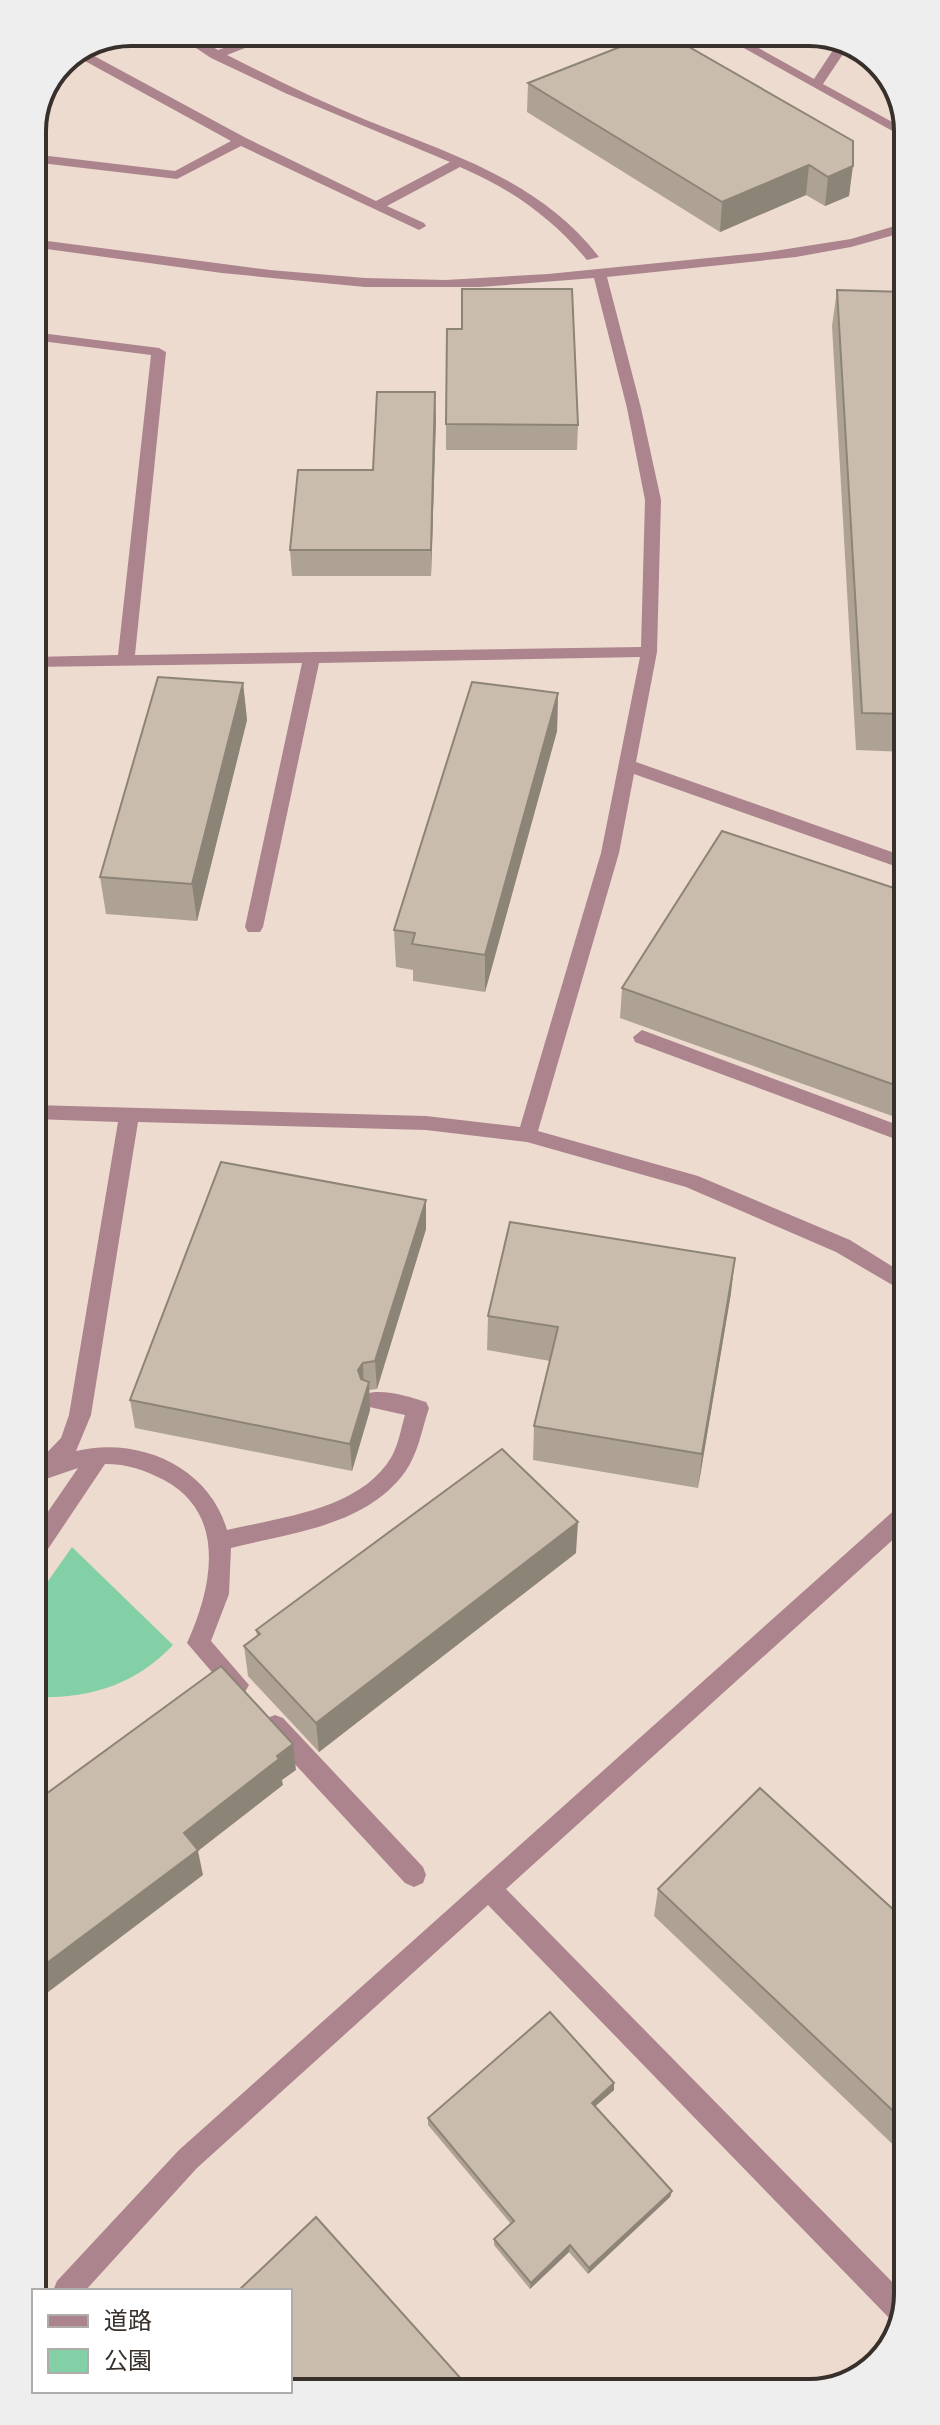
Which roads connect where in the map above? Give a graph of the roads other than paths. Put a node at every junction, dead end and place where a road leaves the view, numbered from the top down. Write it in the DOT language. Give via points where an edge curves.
graph roads {
  1 [pos="201,46"];
  2 [pos="240,46"];
  3 [pos="747,46"];
  4 [pos="839,51"];
  5 [pos="215,55"];
  6 [pos="88,58"];
  7 [pos="816,84"];
  8 [pos="894,128"];
  9 [pos="241,141"];
  10 [pos="46,160"];
  11 [pos="459,162"];
  12 [pos="378,205"];
  13 [pos="419,226"];
  14 [pos="894,230"];
  15 [pos="46,245"];
  16 [pos="595,265"];
  17 [pos="46,338"];
  18 [pos="649,652"];
  19 [pos="312,656"];
  20 [pos="126,660"];
  21 [pos="46,662"];
  22 [pos="627,765"];
  23 [pos="894,860"];
  24 [pos="254,927"];
  25 [pos="642,1037"];
  26 [pos="46,1112"];
  27 [pos="129,1115"];
  28 [pos="894,1132"];
  29 [pos="527,1135"];
  30 [pos="894,1278"];
  31 [pos="373,1400"];
  32 [pos="99,1456"];
  33 [pos="46,1466"];
  34 [pos="46,1470"];
  35 [pos="894,1525"];
  36 [pos="46,1533"];
  37 [pos="220,1541"];
  38 [pos="414,1875"];
  39 [pos="490,1890"];
  40 [pos="69,2289"];
  41 [pos="893,2302"];
  1 -- 5 [label="street"];
  2 -- 5 [label="street"];
  3 -- 7 [label="street"];
  4 -- 7 [label="street"];
  5 -- 11 [label="street"];
  6 -- 9 [label="street"];
  7 -- 8 [label="street"];
  9 -- 10 [label="street" via="177,175"];
  9 -- 12 [label="street"];
  11 -- 12 [label="street"];
  11 -- 16 [label="street" via="544,207 569,227"];
  12 -- 13 [label="street"];
  14 -- 16 [label="street" via="798,252"];
  15 -- 16 [label="street" via="364,282 485,283"];
  16 -- 18 [label="street" via="653,500"];
  17 -- 20 [label="street" via="159,352"];
  18 -- 19 [label="street"];
  18 -- 22 [label="street"];
  19 -- 20 [label="street"];
  19 -- 24 [label="street"];
  20 -- 21 [label="street"];
  22 -- 23 [label="street"];
  22 -- 29 [label="street" via="610,853"];
  25 -- 28 [label="street"];
  26 -- 27 [label="street"];
  27 -- 29 [label="street" via="426,1123"];
  27 -- 33 [label="street" via="80,1415 70,1443"];
  29 -- 30 [label="street" via="691,1181 843,1246"];
  31 -- 37 [label="street" via="418,1408 399,1463 374,1492 340,1510"];
  32 -- 34 [label="street"];
  32 -- 36 [label="street"];
  32 -- 37 [label="street" via="129,1456 175,1473 212,1514"];
  35 -- 39 [label="street"];
  37 -- 38 [label="street" via="219,1600 198,1643"];
  39 -- 40 [label="street" via="188,2159"];
  39 -- 41 [label="street"];
}
